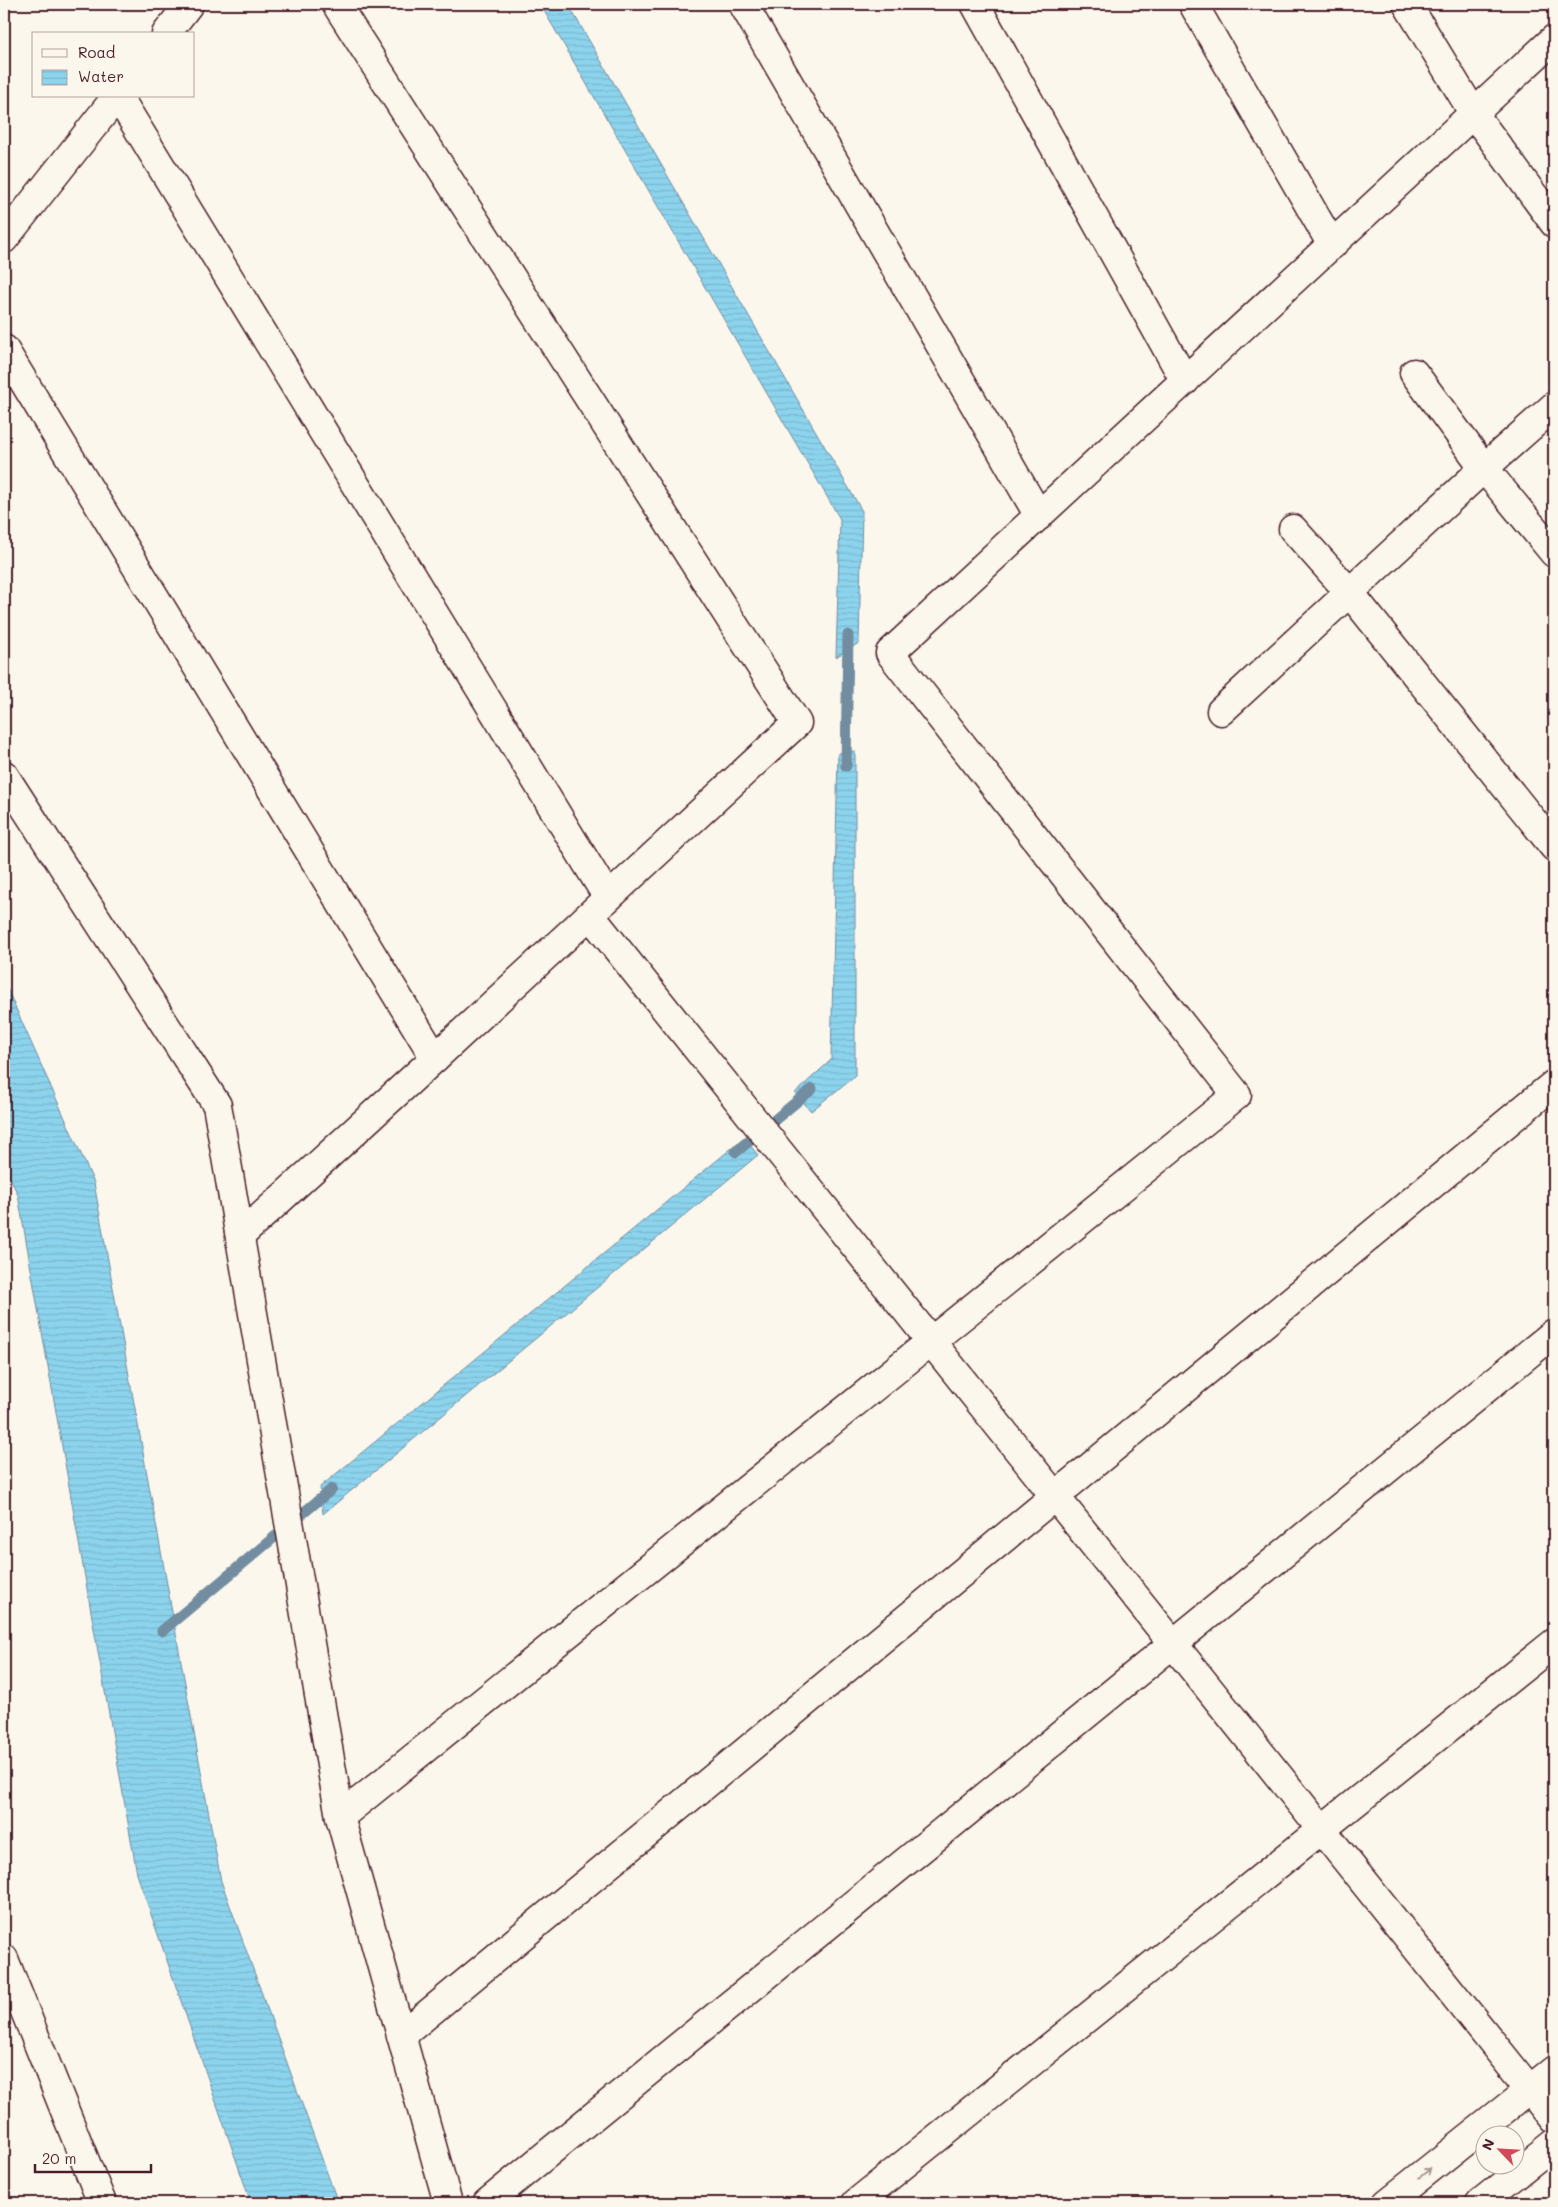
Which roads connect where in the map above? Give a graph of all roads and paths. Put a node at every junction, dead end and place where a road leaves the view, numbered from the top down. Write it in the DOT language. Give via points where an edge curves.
graph roads {
  1 [pos="189,4"];
  2 [pos="336,4"];
  3 [pos="743,4"];
  4 [pos="975,4"];
  5 [pos="1193,4"];
  6 [pos="1407,4"];
  7 [pos="168,32"];
  8 [pos="1554,39"];
  9 [pos="116,98"];
  10 [pos="119,98"];
  11 [pos="1474,114"];
  12 [pos="1554,223"];
  13 [pos="4,239"];
  14 [pos="1332,245"];
  15 [pos="4,349"];
  16 [pos="1414,373"];
  17 [pos="1185,381"];
  18 [pos="1554,406"];
  19 [pos="1484,468"];
  20 [pos="1039,516"];
  21 [pos="1293,529"];
  22 [pos="1554,553"];
  23 [pos="1350,593"];
  24 [pos="1221,711"];
  25 [pos="4,775"];
  26 [pos="1554,847"];
  27 [pos="599,907"];
  28 [pos="436,1058"];
  29 [pos="1554,1084"];
  30 [pos="240,1236"];
  31 [pos="1554,1333"];
  32 [pos="930,1341"];
  33 [pos="1055,1496"];
  34 [pos="1554,1643"];
  35 [pos="1174,1644"];
  36 [pos="340,1817"];
  37 [pos="1322,1829"];
  38 [pos="4,1959"];
  39 [pos="401,2036"];
  40 [pos="1554,2070"];
  41 [pos="1530,2089"];
  42 [pos="1554,2120"];
  43 [pos="1554,2144"];
  44 [pos="102,2203"];
  45 [pos="448,2203"];
  46 [pos="487,2203"];
  47 [pos="856,2203"];
  48 [pos="1387,2203"];
  49 [pos="1480,2203"];
  1 -- 7 [label="street"];
  2 -- 27 [label="street" via="797,723"];
  3 -- 20 [label="street"];
  4 -- 17 [label="street"];
  5 -- 14 [label="street"];
  6 -- 11 [label="street"];
  8 -- 11 [label="street"];
  9 -- 13 [label="street"];
  10 -- 27 [label="street"];
  11 -- 12 [label="street"];
  11 -- 14 [label="street"];
  14 -- 17 [label="street"];
  15 -- 28 [label="street"];
  16 -- 19 [label="street"];
  17 -- 20 [label="street"];
  18 -- 19 [label="street"];
  19 -- 22 [label="street"];
  19 -- 23 [label="street"];
  20 -- 32 [label="street" via="890,654 1236,1095"];
  21 -- 23 [label="street"];
  23 -- 24 [label="street"];
  23 -- 26 [label="street"];
  25 -- 30 [label="street" via="217,1105"];
  27 -- 28 [label="street"];
  27 -- 32 [label="street"];
  28 -- 30 [label="street"];
  29 -- 33 [label="street"];
  30 -- 36 [label="street"];
  31 -- 35 [label="street"];
  32 -- 33 [label="street"];
  32 -- 36 [label="street"];
  33 -- 35 [label="street"];
  33 -- 39 [label="street"];
  34 -- 37 [label="street"];
  35 -- 37 [label="street"];
  35 -- 46 [label="street"];
  36 -- 39 [label="street"];
  37 -- 41 [label="street"];
  37 -- 47 [label="street"];
  38 -- 44 [label="street"];
  39 -- 45 [label="street"];
  40 -- 41 [label="street"];
  41 -- 42 [label="street"];
  48 -- 41 [label="street, one-way"];
  43 -- 49 [label="street"];
}
